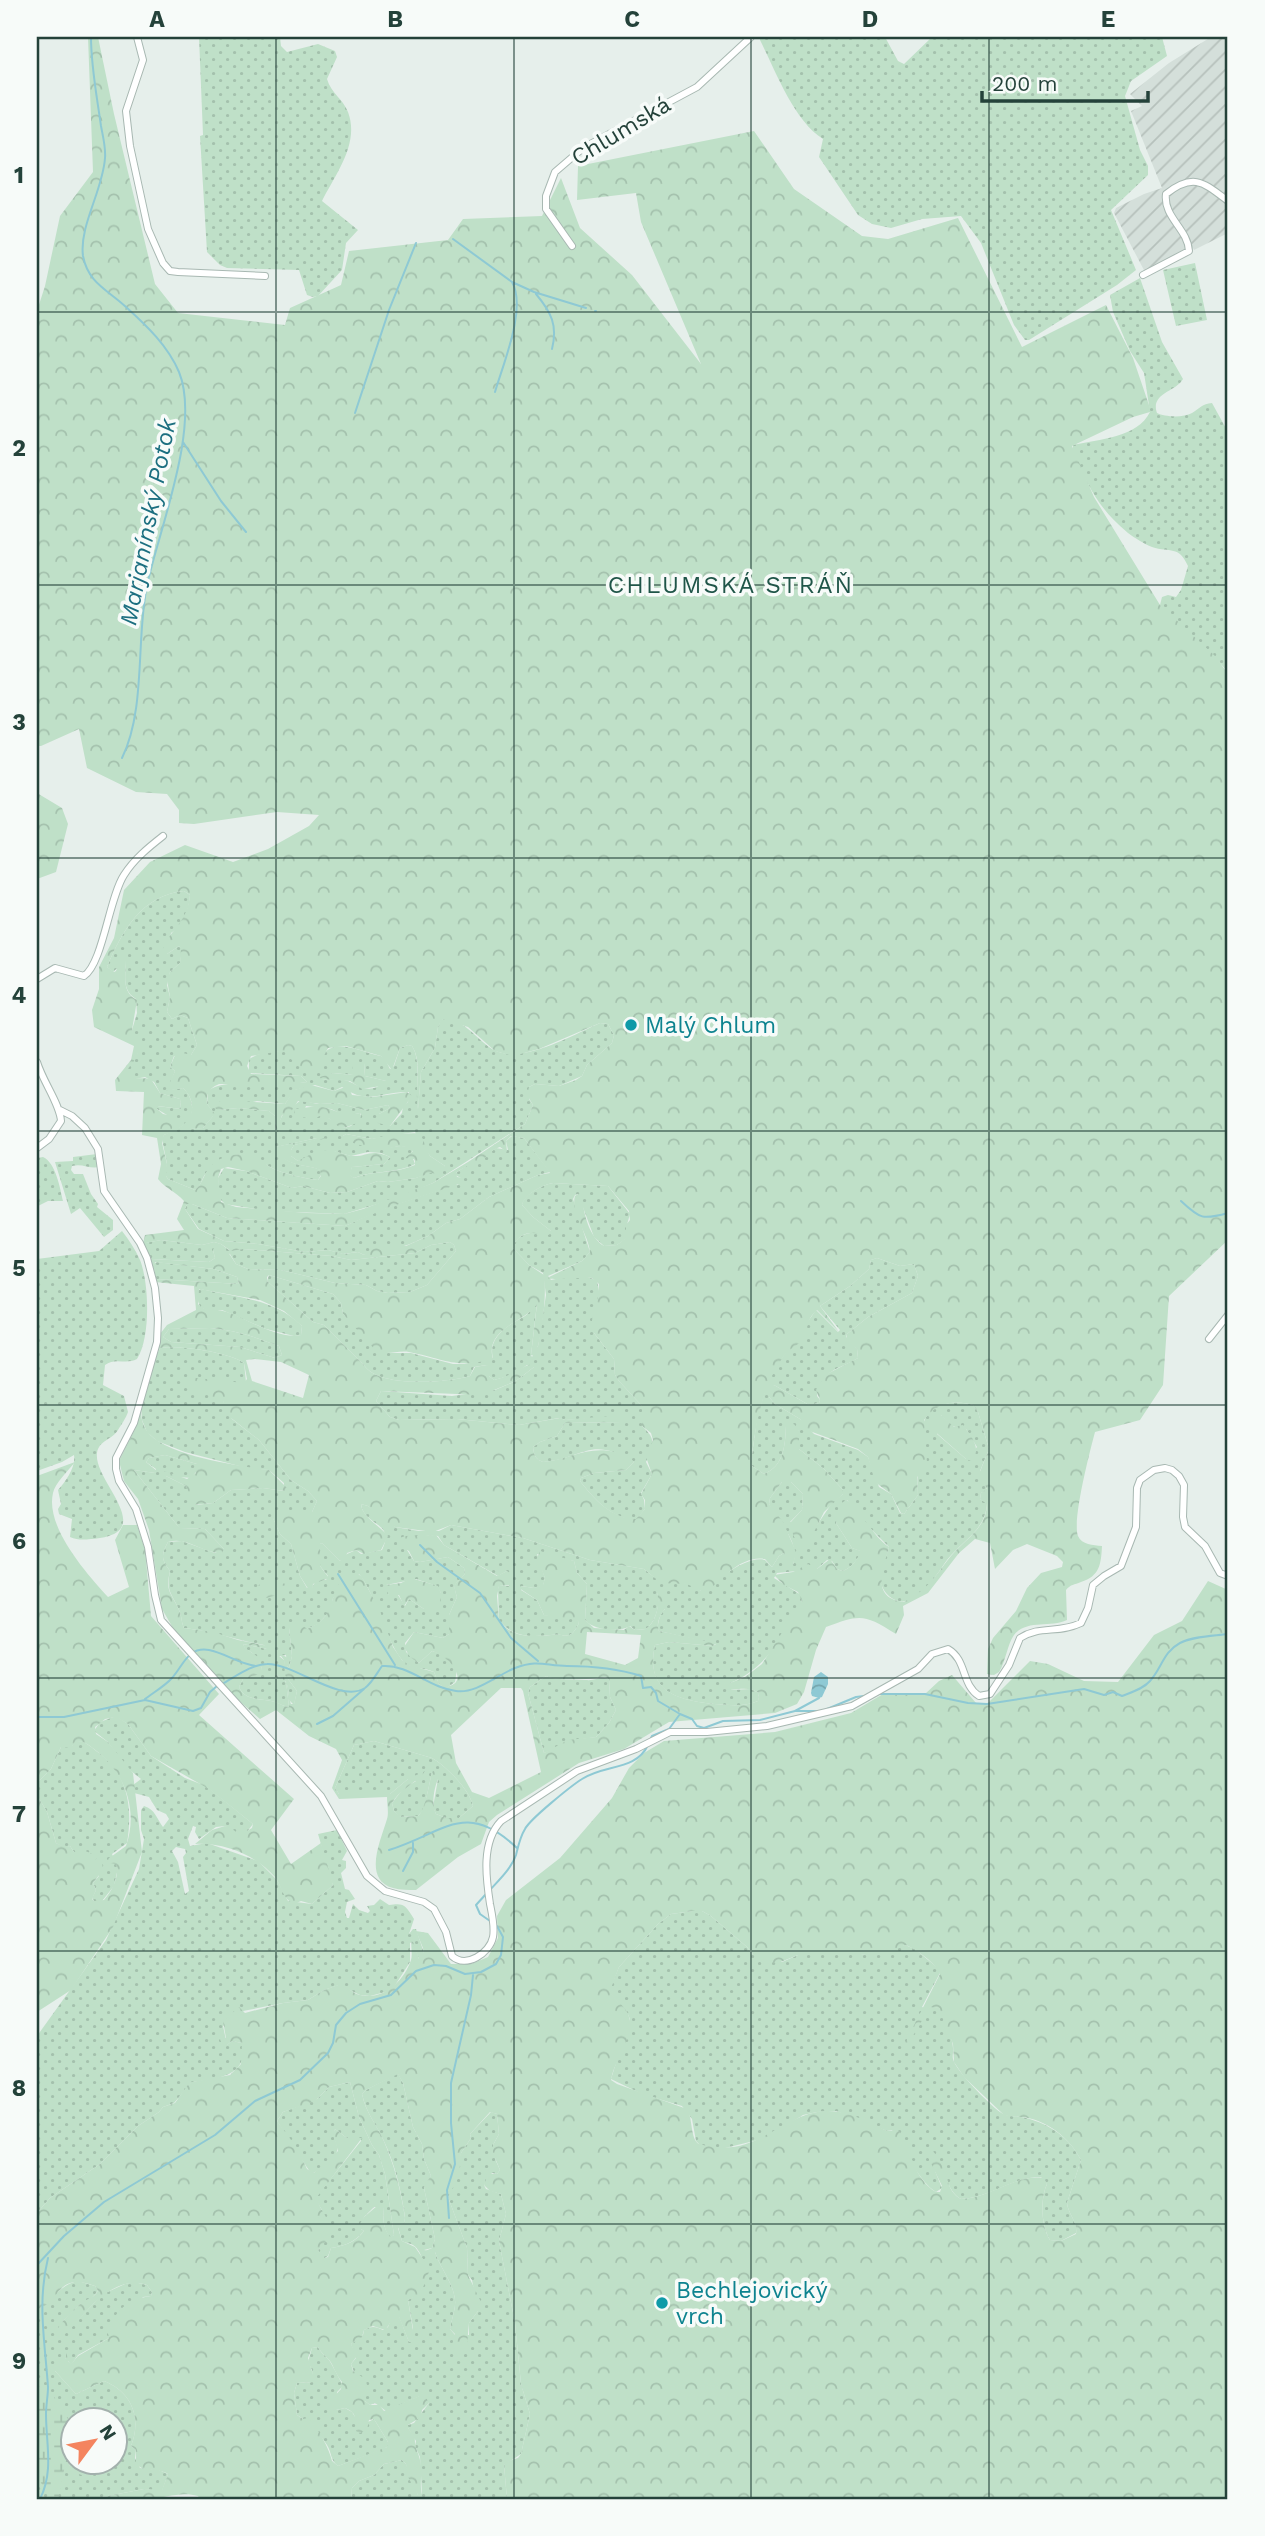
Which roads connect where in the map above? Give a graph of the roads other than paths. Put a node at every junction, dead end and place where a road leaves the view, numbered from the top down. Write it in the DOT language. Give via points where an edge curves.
graph roads {
  1 [pos="137,37"];
  2 [pos="751,37"];
  3 [pos="1228,201"];
  4 [pos="572,246"];
  5 [pos="1143,275"];
  6 [pos="265,276"];
  7 [pos="163,836"];
  8 [pos="37,979"];
  9 [pos="37,1062"];
  10 [pos="61,1110"];
  11 [pos="72,1116"];
  12 [pos="61,1121"];
  13 [pos="37,1148"];
  14 [pos="1228,1315"];
  15 [pos="1209,1339"];
  16 [pos="1228,1576"];
  1 -- 6 [label="street" via="143,61 125,111 148,229 163,263 170,271"];
  2 -- 4 [label="street, Chlumská" via="697,87 583,148 555,172 546,209"];
  3 -- 5 [label="street" via="1199,181 1183,183 1166,194 1171,216 1188,239 1189,251"];
  7 -- 8 [label="street" via="124,875 89,972 84,976 55,968"];
  9 -- 10 [label="street" via="42,1080"];
  10 -- 11 [label="street"];
  10 -- 12 [label="street"];
  11 -- 12 [label="street"];
  11 -- 16 [label="street" via="98,1149 104,1191 140,1243 155,1288 157,1342 116,1469 148,1547 161,1620 321,1796 367,1876 385,1891 434,1909 456,1960 464,1962 485,1952 494,1934 487,1870 488,1844 496,1826 578,1771 670,1732 767,1726 852,1706 942,1650 960,1660 971,1690 979,1696 990,1694 1020,1638 1081,1623 1093,1585 1121,1566 1136,1527 1137,1488 1154,1470 1172,1470 1179,1476 1184,1485 1185,1527 1205,1546 1220,1573"];
  12 -- 13 [label="street"];
  14 -- 15 [label="street"];
}
